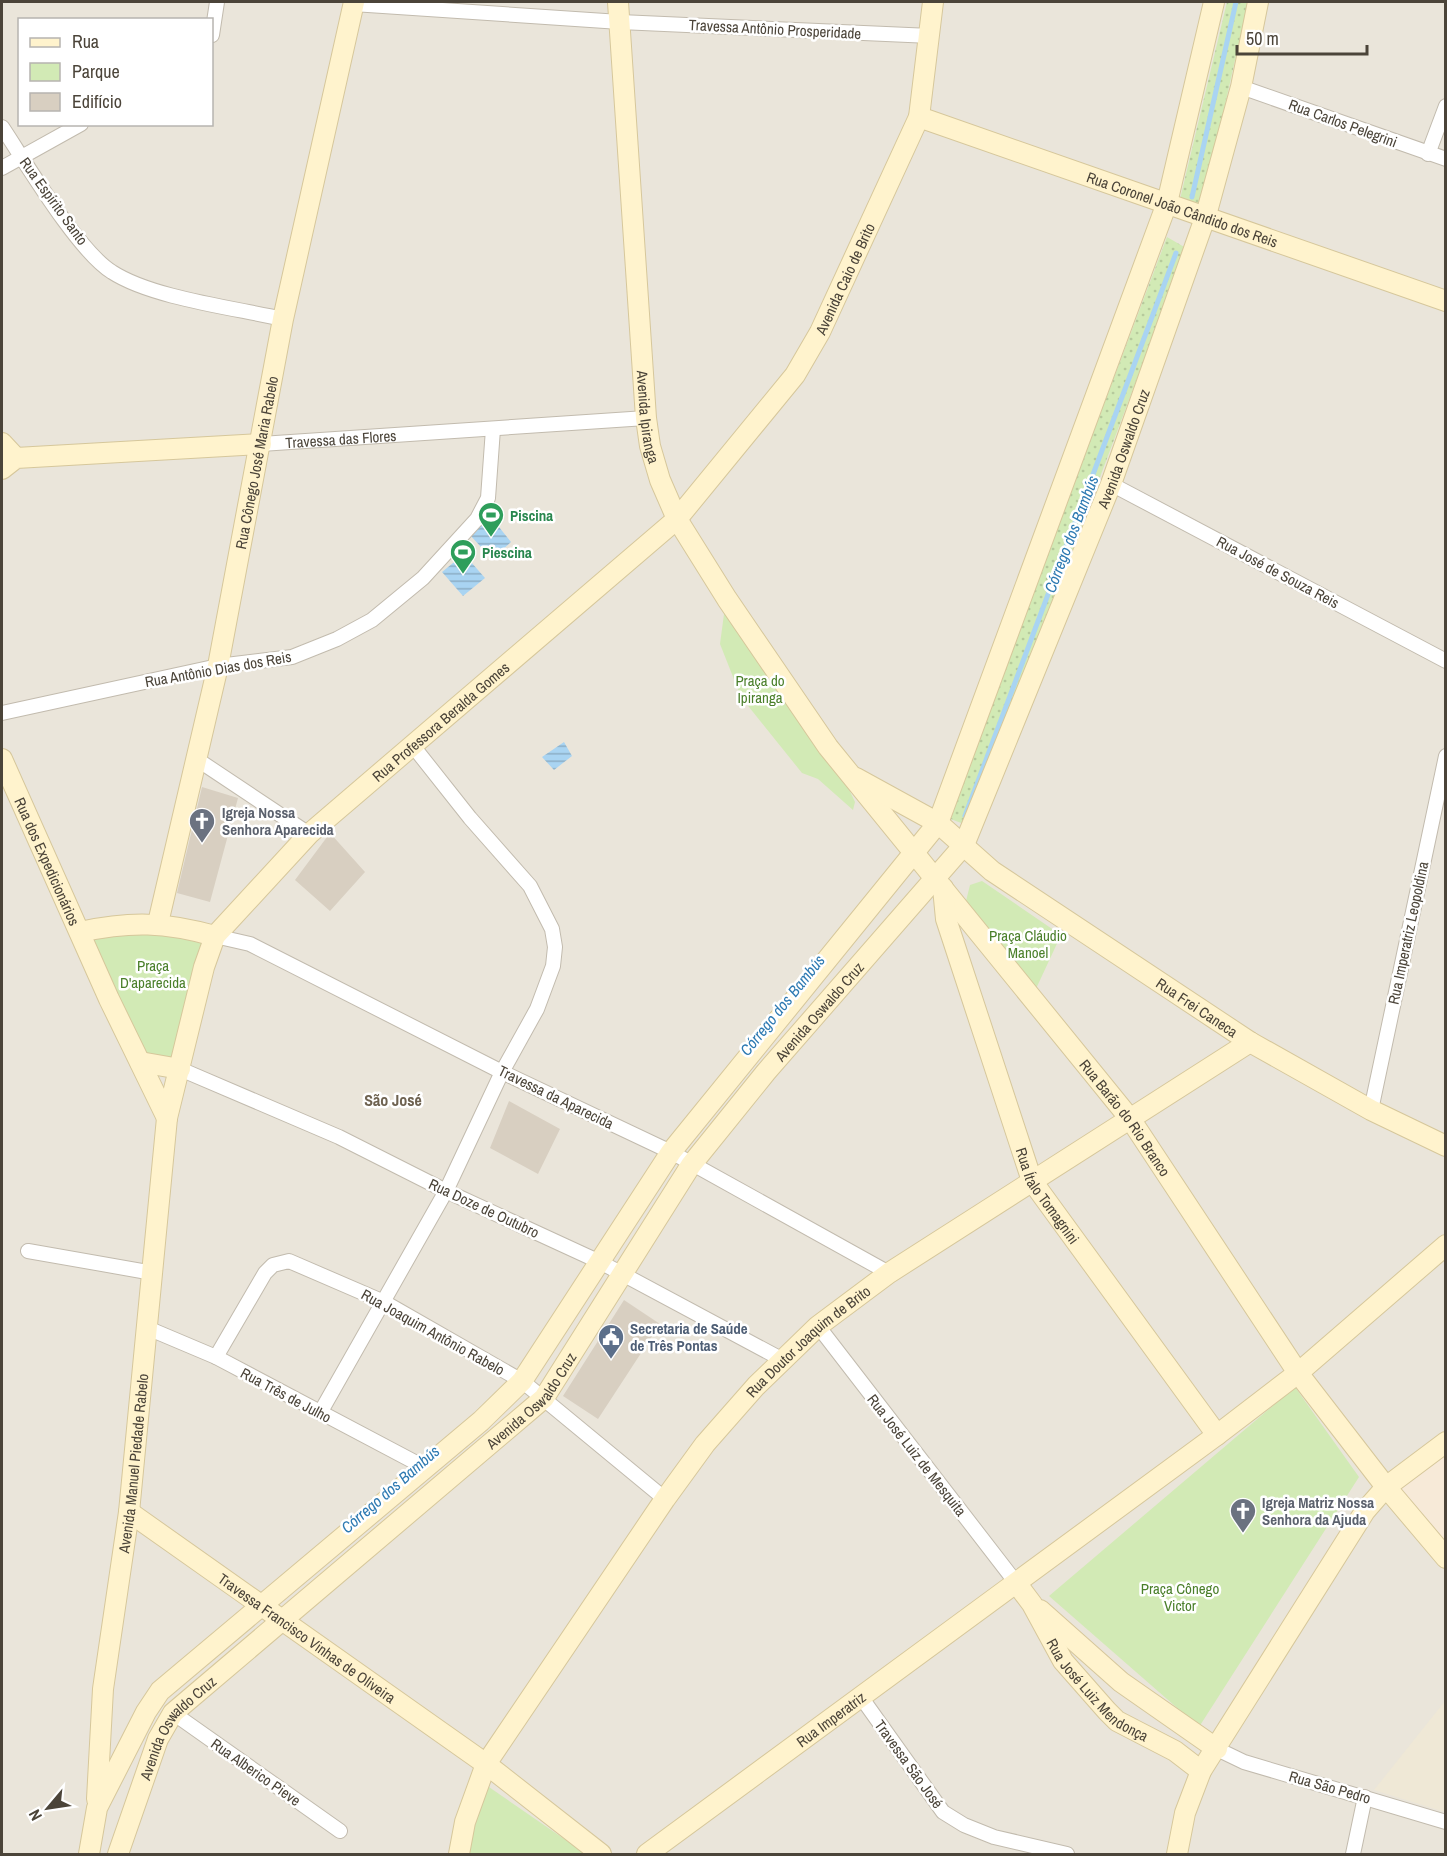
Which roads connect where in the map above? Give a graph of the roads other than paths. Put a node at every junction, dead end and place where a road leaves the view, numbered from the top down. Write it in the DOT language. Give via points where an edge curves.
graph roads {
  1 [pos="217,2"];
  2 [pos="618,2"];
  3 [pos="933,2"];
  4 [pos="1214,2"];
  5 [pos="1258,2"];
  6 [pos="353,3"];
  7 [pos="621,22"];
  8 [pos="213,28"];
  9 [pos="930,36"];
  10 [pos="1241,87"];
  11 [pos="1446,106"];
  12 [pos="919,117"];
  13 [pos="77,126"];
  14 [pos="2,127"];
  15 [pos="1428,153"];
  16 [pos="22,157"];
  17 [pos="1446,159"];
  18 [pos="2,168"];
  19 [pos="1167,203"];
  20 [pos="1206,215"];
  21 [pos="1446,301"];
  22 [pos="283,319"];
  23 [pos="646,418"];
  24 [pos="493,429"];
  25 [pos="2,443"];
  26 [pos="261,444"];
  27 [pos="9,463"];
  28 [pos="1111,484"];
  29 [pos="677,519"];
  30 [pos="1446,661"];
  31 [pos="218,666"];
  32 [pos="2,713"];
  33 [pos="413,746"];
  34 [pos="1446,756"];
  35 [pos="195,758"];
  36 [pos="2,759"];
  37 [pos="849,774"];
  38 [pos="938,823"];
  39 [pos="309,834"];
  40 [pos="964,845"];
  41 [pos="913,855"];
  42 [pos="939,882"];
  43 [pos="952,914"];
  44 [pos="158,923"];
  45 [pos="80,932"];
  46 [pos="215,936"];
  47 [pos="1251,1042"];
  48 [pos="140,1062"];
  49 [pos="180,1069"];
  50 [pos="502,1072"];
  51 [pos="1371,1110"];
  52 [pos="167,1118"];
  53 [pos="1131,1120"];
  54 [pos="1446,1146"];
  55 [pos="671,1152"];
  56 [pos="691,1165"];
  57 [pos="1032,1181"];
  58 [pos="446,1191"];
  59 [pos="1446,1245"];
  60 [pos="27,1251"];
  61 [pos="600,1262"];
  62 [pos="153,1273"];
  63 [pos="889,1273"];
  64 [pos="622,1275"];
  65 [pos="384,1302"];
  66 [pos="818,1326"];
  67 [pos="145,1327"];
  68 [pos="216,1357"];
  69 [pos="783,1360"];
  70 [pos="1298,1373"];
  71 [pos="522,1381"];
  72 [pos="544,1398"];
  73 [pos="320,1413"];
  74 [pos="1217,1435"];
  75 [pos="1446,1442"];
  76 [pos="424,1467"];
  77 [pos="1386,1487"];
  78 [pos="664,1499"];
  79 [pos="129,1512"];
  80 [pos="1446,1558"];
  81 [pos="1017,1584"];
  82 [pos="1032,1604"];
  83 [pos="264,1605"];
  84 [pos="281,1620"];
  85 [pos="861,1697"];
  86 [pos="173,1713"];
  87 [pos="1217,1749"];
  88 [pos="486,1764"];
  89 [pos="1201,1771"];
  90 [pos="1365,1797"];
  91 [pos="97,1808"];
  92 [pos="1446,1822"];
  93 [pos="340,1831"];
  94 [pos="89,1854"];
  95 [pos="118,1854"];
  96 [pos="459,1854"];
  97 [pos="601,1854"];
  98 [pos="647,1854"];
  99 [pos="1067,1854"];
  100 [pos="1177,1854"];
  101 [pos="1353,1854"];
  1 -- 8 [label="street"];
  2 -- 7 [label="street, Avenida Ipiranga"];
  3 -- 9 [label="street, Avenida Caio de Brito"];
  4 -- 19 [label="street, Avenida Oswaldo Cruz"];
  5 -- 10 [label="street, Avenida Oswaldo Cruz"];
  6 -- 7 [label="street, Travessa Antônio Prosperidade"];
  6 -- 22 [label="street, Rua Cônego José Maria Rabelo"];
  7 -- 9 [label="street, Travessa Antônio Prosperidade"];
  7 -- 23 [label="street, Avenida Ipiranga"];
  9 -- 12 [label="street, Avenida Caio de Brito"];
  10 -- 15 [label="street, Rua Carlos Pelegrini"];
  10 -- 20 [label="street, Avenida Oswaldo Cruz"];
  11 -- 15 [label="street"];
  12 -- 19 [label="street, Rua Coronel João Cândido dos Reis"];
  12 -- 29 [label="street, Avenida Caio de Brito" via="820,332 795,375"];
  13 -- 16 [label="street"];
  14 -- 16 [label="street, Rua Espírito Santo"];
  15 -- 17 [label="street, Rua Carlos Pelegrini"];
  16 -- 18 [label="street"];
  16 -- 22 [label="street, Rua Espírito Santo" via="79,239 109,271 157,291"];
  19 -- 20 [label="street, Rua Coronel João Cândido dos Reis"];
  19 -- 38 [label="street, Avenida Oswaldo Cruz"];
  20 -- 21 [label="street, Rua Coronel João Cândido dos Reis"];
  20 -- 28 [label="street, Avenida Oswaldo Cruz"];
  22 -- 26 [label="street, Rua Cônego José Maria Rabelo"];
  23 -- 24 [label="street, Travessa das Flores"];
  23 -- 29 [label="street, Avenida Ipiranga" via="660,480"];
  24 -- 26 [label="street, Travessa das Flores"];
  24 -- 31 [label="street, Rua Antônio Dias dos Reis" via="488,498 477,519 423,578 372,620 337,639 292,657"];
  25 -- 27 [label="street"];
  26 -- 27 [label="street, Travessa das Flores"];
  26 -- 31 [label="street, Rua Cônego José Maria Rabelo"];
  28 -- 30 [label="street, Rua José de Souza Reis"];
  28 -- 40 [label="street, Avenida Oswaldo Cruz"];
  29 -- 33 [label="street, Rua Professora Beralda Gomes"];
  29 -- 37 [label="street, Avenida Ipiranga" via="727,599"];
  31 -- 32 [label="street, Rua Antônio Dias dos Reis"];
  31 -- 35 [label="street, Rua Cônego José Maria Rabelo"];
  33 -- 39 [label="street, Rua Professora Beralda Gomes"];
  33 -- 50 [label="street" via="530,886 552,929 553,966 537,1009"];
  34 -- 51 [label="street, Rua Imperatriz Leopoldina"];
  35 -- 39 [label="street"];
  35 -- 44 [label="street, Rua Cônego José Maria Rabelo"];
  36 -- 45 [label="street, Rua dos Expedicionários"];
  37 -- 38 [label="street, Avenida Ipiranga"];
  37 -- 41 [label="street, Avenida Ipiranga"];
  38 -- 40 [label="street, Rua Frei Caneca"];
  38 -- 41 [label="street, Avenida Oswaldo Cruz"];
  39 -- 46 [label="street, Rua Professora Beralda Gomes"];
  40 -- 42 [label="street, Avenida Oswaldo Cruz"];
  40 -- 47 [label="street, Rua Frei Caneca" via="992,870"];
  41 -- 42 [label="street, Avenida Ipiranga"];
  41 -- 55 [label="street, Avenida Oswaldo Cruz"];
  42 -- 43 [label="street, Rua Ítalo Tomagnini"];
  42 -- 56 [label="street, Avenida Oswaldo Cruz" via="766,1072"];
  43 -- 53 [label="street, Rua Barão do Rio Branco"];
  43 -- 57 [label="street, Rua Ítalo Tomagnini"];
  44 -- 45 [label="street" via="117,924"];
  44 -- 46 [label="street"];
  45 -- 48 [label="street"];
  46 -- 49 [label="street"];
  46 -- 50 [label="street, Travessa da Aparecida" via="250,945"];
  47 -- 51 [label="street, Rua Frei Caneca"];
  47 -- 53 [label="street, Rua Doutor Joaquim de Brito"];
  48 -- 49 [label="street"];
  48 -- 52 [label="street"];
  49 -- 52 [label="street"];
  49 -- 58 [label="street, Rua Doze de Outubro" via="339,1137"];
  50 -- 55 [label="street, Travessa da Aparecida"];
  50 -- 58 [label="street"];
  51 -- 54 [label="street, Rua Frei Caneca"];
  52 -- 62 [label="street, Avenida Manuel Piedade Rabelo"];
  53 -- 57 [label="street, Rua Doutor Joaquim de Brito"];
  53 -- 70 [label="street, Rua Barão do Rio Branco"];
  55 -- 56 [label="street, Travessa da Aparecida"];
  55 -- 61 [label="street, Avenida Oswaldo Cruz"];
  56 -- 63 [label="street, Travessa da Aparecida"];
  56 -- 64 [label="street, Avenida Oswaldo Cruz"];
  57 -- 63 [label="street, Rua Doutor Joaquim de Brito"];
  57 -- 74 [label="street, Rua Ítalo Tomagnini"];
  58 -- 61 [label="street, Rua Doze de Outubro"];
  58 -- 65 [label="street"];
  59 -- 70 [label="street"];
  60 -- 62 [label="street"];
  61 -- 64 [label="street, Rua Doze de Outubro"];
  61 -- 71 [label="street, Avenida Oswaldo Cruz"];
  62 -- 67 [label="street, Avenida Manuel Piedade Rabelo"];
  63 -- 66 [label="street, Rua Doutor Joaquim de Brito"];
  64 -- 69 [label="street, Rua Doze de Outubro"];
  64 -- 72 [label="street, Avenida Oswaldo Cruz"];
  65 -- 68 [label="street, Rua Joaquim Antônio Rabelo" via="282,1261 265,1273"];
  65 -- 71 [label="street, Rua Joaquim Antônio Rabelo"];
  65 -- 73 [label="street"];
  66 -- 69 [label="street, Rua Doutor Joaquim de Brito"];
  66 -- 81 [label="street, Rua José Luiz de Mesquita"];
  67 -- 68 [label="street, Rua Três de Julho"];
  67 -- 79 [label="street, Avenida Manuel Piedade Rabelo"];
  68 -- 73 [label="street, Rua Três de Julho"];
  69 -- 78 [label="street, Rua Doutor Joaquim de Brito" via="705,1443"];
  70 -- 74 [label="street"];
  70 -- 77 [label="street"];
  71 -- 72 [label="street, Rua Joaquim Antônio Rabelo"];
  71 -- 76 [label="street, Avenida Oswaldo Cruz" via="481,1421"];
  72 -- 78 [label="street, Rua Joaquim Antônio Rabelo"];
  72 -- 84 [label="street, Avenida Oswaldo Cruz"];
  73 -- 76 [label="street, Rua Três de Julho"];
  74 -- 81 [label="street"];
  75 -- 77 [label="street"];
  76 -- 83 [label="street, Avenida Oswaldo Cruz"];
  77 -- 80 [label="street"];
  77 -- 87 [label="street" via="1365,1511"];
  78 -- 88 [label="street, Rua Doutor Joaquim de Brito"];
  79 -- 83 [label="street, Travessa Francisco Vinhas de Oliveira"];
  79 -- 91 [label="street, Avenida Manuel Piedade Rabelo" via="103,1689"];
  81 -- 82 [label="street, Rua José Luiz Mendonça"];
  81 -- 85 [label="street, Rua Imperatriz"];
  82 -- 87 [label="street" via="1121,1682"];
  82 -- 89 [label="street, Rua José Luiz Mendonça" via="1063,1661 1117,1721 1175,1751"];
  83 -- 84 [label="street, Travessa Francisco Vinhas de Oliveira"];
  83 -- 91 [label="street, Avenida Oswaldo Cruz" via="160,1690"];
  84 -- 86 [label="street, Avenida Oswaldo Cruz"];
  84 -- 88 [label="street, Travessa Francisco Vinhas de Oliveira"];
  85 -- 98 [label="street, Rua Imperatriz"];
  85 -- 99 [label="street, Travessa São José" via="943,1812 994,1838"];
  86 -- 93 [label="street, Rua Alberico Pieve"];
  86 -- 95 [label="street, Avenida Oswaldo Cruz" via="158,1739"];
  87 -- 89 [label="street"];
  87 -- 90 [label="street, Rua São Pedro" via="1244,1762"];
  88 -- 96 [label="street, Rua Doutor Joaquim de Brito" via="465,1822"];
  88 -- 97 [label="street, Travessa Francisco Vinhas de Oliveira"];
  89 -- 100 [label="street" via="1185,1813"];
  90 -- 92 [label="street, Rua São Pedro"];
  90 -- 101 [label="street"];
  91 -- 94 [label="street, Avenida Oswaldo Cruz"];
}
